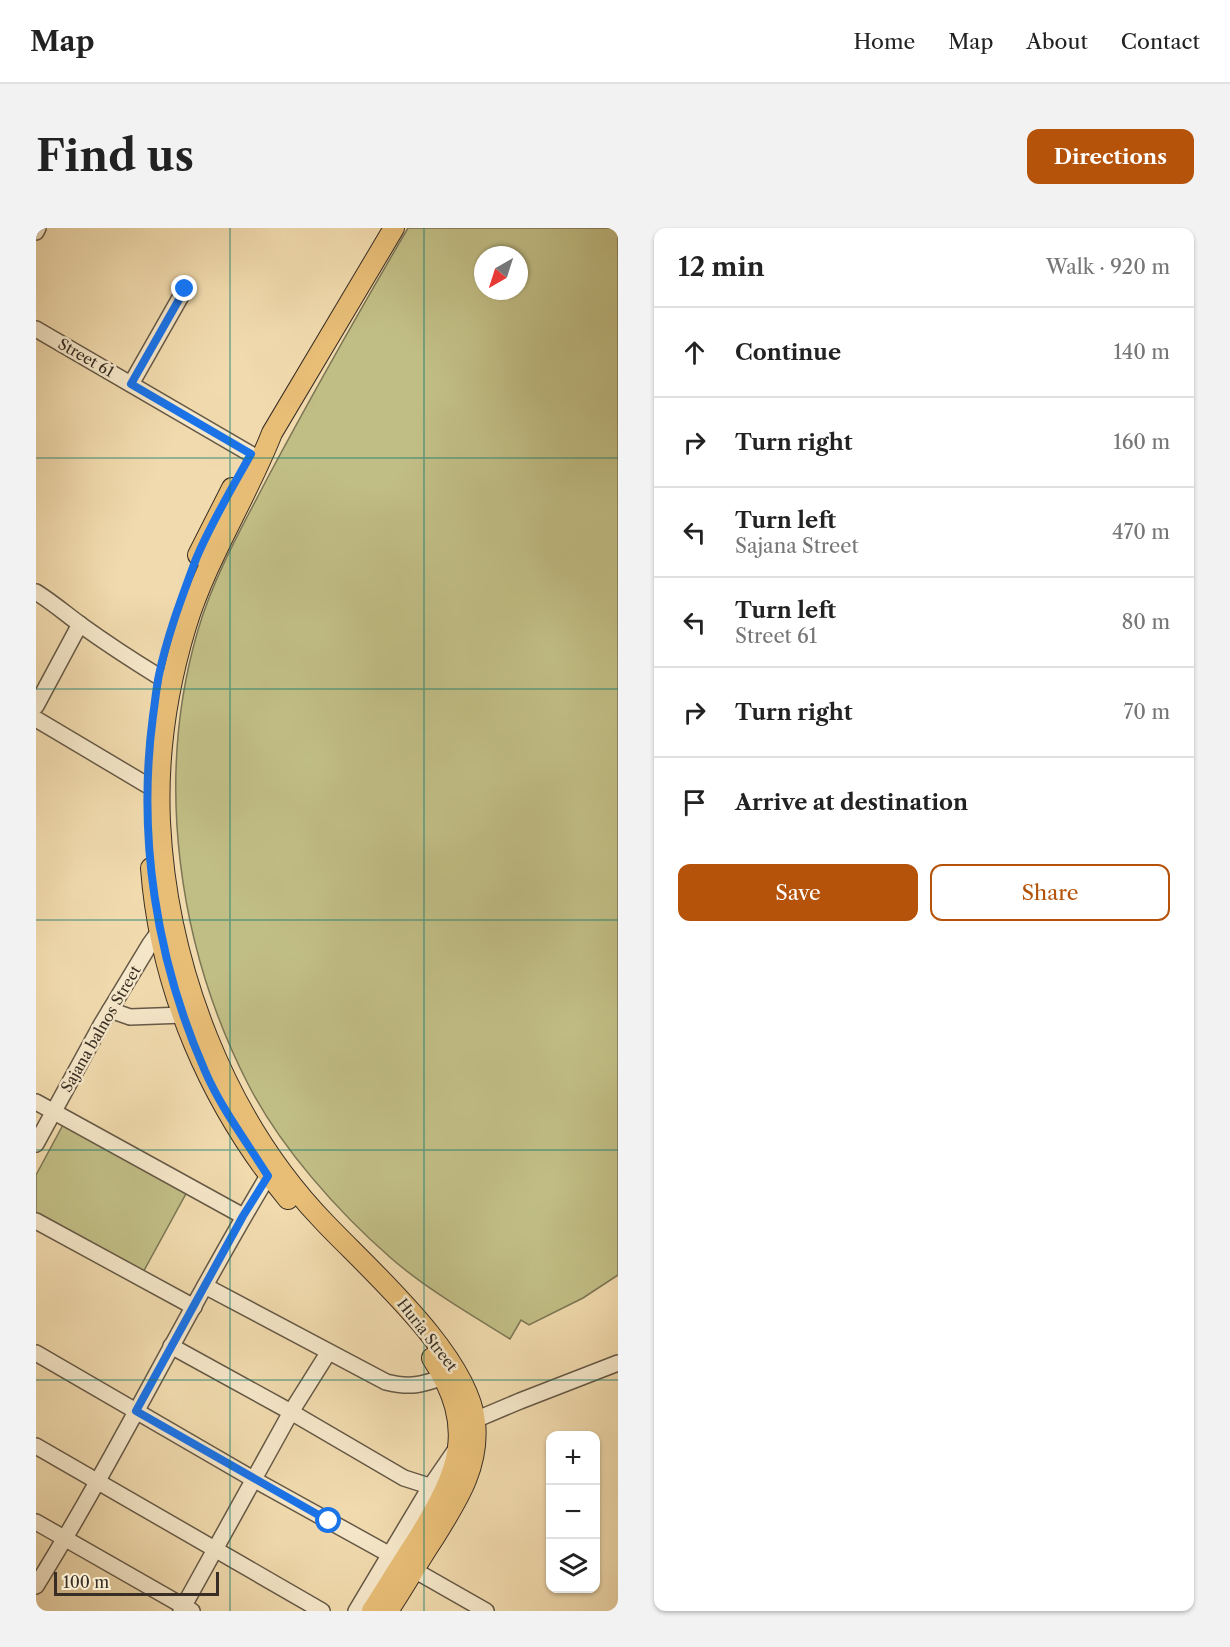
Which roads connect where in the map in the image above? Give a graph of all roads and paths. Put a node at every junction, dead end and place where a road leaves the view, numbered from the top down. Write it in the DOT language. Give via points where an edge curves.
graph roads {
  1 [pos="38,228"];
  2 [pos="394,228"];
  3 [pos="36,232"];
  4 [pos="185,289"];
  5 [pos="36,329"];
  6 [pos="131,384"];
  7 [pos="256,457"];
  8 [pos="36,592"];
  9 [pos="80,624"];
  10 [pos="158,676"];
  11 [pos="42,682"];
  12 [pos="36,706"];
  13 [pos="36,719"];
  14 [pos="147,785"];
  15 [pos="165,924"];
  16 [pos="110,1010"];
  17 [pos="184,1015"];
  18 [pos="36,1102"];
  19 [pos="54,1113"];
  20 [pos="36,1144"];
  21 [pos="268,1176"];
  22 [pos="243,1216"];
  23 [pos="310,1216"];
  24 [pos="36,1221"];
  25 [pos="205,1286"];
  26 [pos="194,1307"];
  27 [pos="171,1346"];
  28 [pos="36,1353"];
  29 [pos="328,1353"];
  30 [pos="618,1363"];
  31 [pos="444,1377"];
  32 [pos="136,1411"];
  33 [pos="291,1412"];
  34 [pos="476,1420"];
  35 [pos="36,1446"];
  36 [pos="253,1479"];
  37 [pos="98,1482"];
  38 [pos="445,1491"];
  39 [pos="36,1522"];
  40 [pos="65,1539"];
  41 [pos="214,1549"];
  42 [pos="402,1563"];
  43 [pos="36,1586"];
  44 [pos="185,1610"];
  45 [pos="322,1611"];
  46 [pos="356,1611"];
  47 [pos="372,1611"];
  48 [pos="388,1611"];
  49 [pos="486,1611"];
  1 -- 3 [label="street"];
  2 -- 7 [label="main road"];
  4 -- 6 [label="street"];
  5 -- 6 [label="street, Street 61"];
  6 -- 7 [label="street, Street 61"];
  7 -- 10 [label="main road" via="197,556"];
  7 -- 15 [label="main road" via="210,561 171,679 162,749 160,822"];
  8 -- 9 [label="street"];
  9 -- 10 [label="street"];
  9 -- 11 [label="street"];
  10 -- 14 [label="main road"];
  11 -- 12 [label="street"];
  13 -- 14 [label="street"];
  14 -- 15 [label="main road" via="152,874"];
  15 -- 16 [label="street, Sajana balnos Street"];
  15 -- 17 [label="main road"];
  15 -- 23 [label="main road" via="226,1081"];
  16 -- 17 [label="street" via="130,1017"];
  16 -- 19 [label="street, Sajana balnos Street"];
  17 -- 21 [label="main road" via="218,1097"];
  18 -- 19 [label="street"];
  19 -- 20 [label="street, Sajana balnos Street"];
  19 -- 22 [label="street"];
  21 -- 22 [label="street"];
  21 -- 23 [label="main road"];
  22 -- 25 [label="street"];
  23 -- 31 [label="main road, Huria Street" via="411,1329"];
  23 -- 34 [label="main road, Huria Street" via="404,1304 440,1347 460,1379"];
  24 -- 26 [label="street"];
  25 -- 26 [label="street"];
  25 -- 29 [label="street"];
  26 -- 27 [label="street"];
  27 -- 32 [label="street"];
  27 -- 33 [label="street"];
  28 -- 32 [label="street"];
  29 -- 31 [label="street" via="404,1387"];
  29 -- 33 [label="street"];
  30 -- 34 [label="street"];
  31 -- 38 [label="main road, Huria Street" via="455,1405 459,1438 454,1471"];
  32 -- 36 [label="street"];
  32 -- 37 [label="street"];
  33 -- 36 [label="street"];
  33 -- 38 [label="street" via="404,1478"];
  34 -- 38 [label="main road, Huria Street" via="468,1478"];
  35 -- 37 [label="street"];
  36 -- 41 [label="street"];
  36 -- 42 [label="street"];
  37 -- 40 [label="street"];
  37 -- 41 [label="street"];
  38 -- 42 [label="main road, Huria Street"];
  39 -- 40 [label="street"];
  40 -- 43 [label="street"];
  40 -- 44 [label="street"];
  41 -- 44 [label="street"];
  41 -- 45 [label="street"];
  42 -- 46 [label="street"];
  42 -- 47 [label="main road, Huria Street"];
  42 -- 48 [label="main road, Huria Street"];
  42 -- 49 [label="street"];
}
